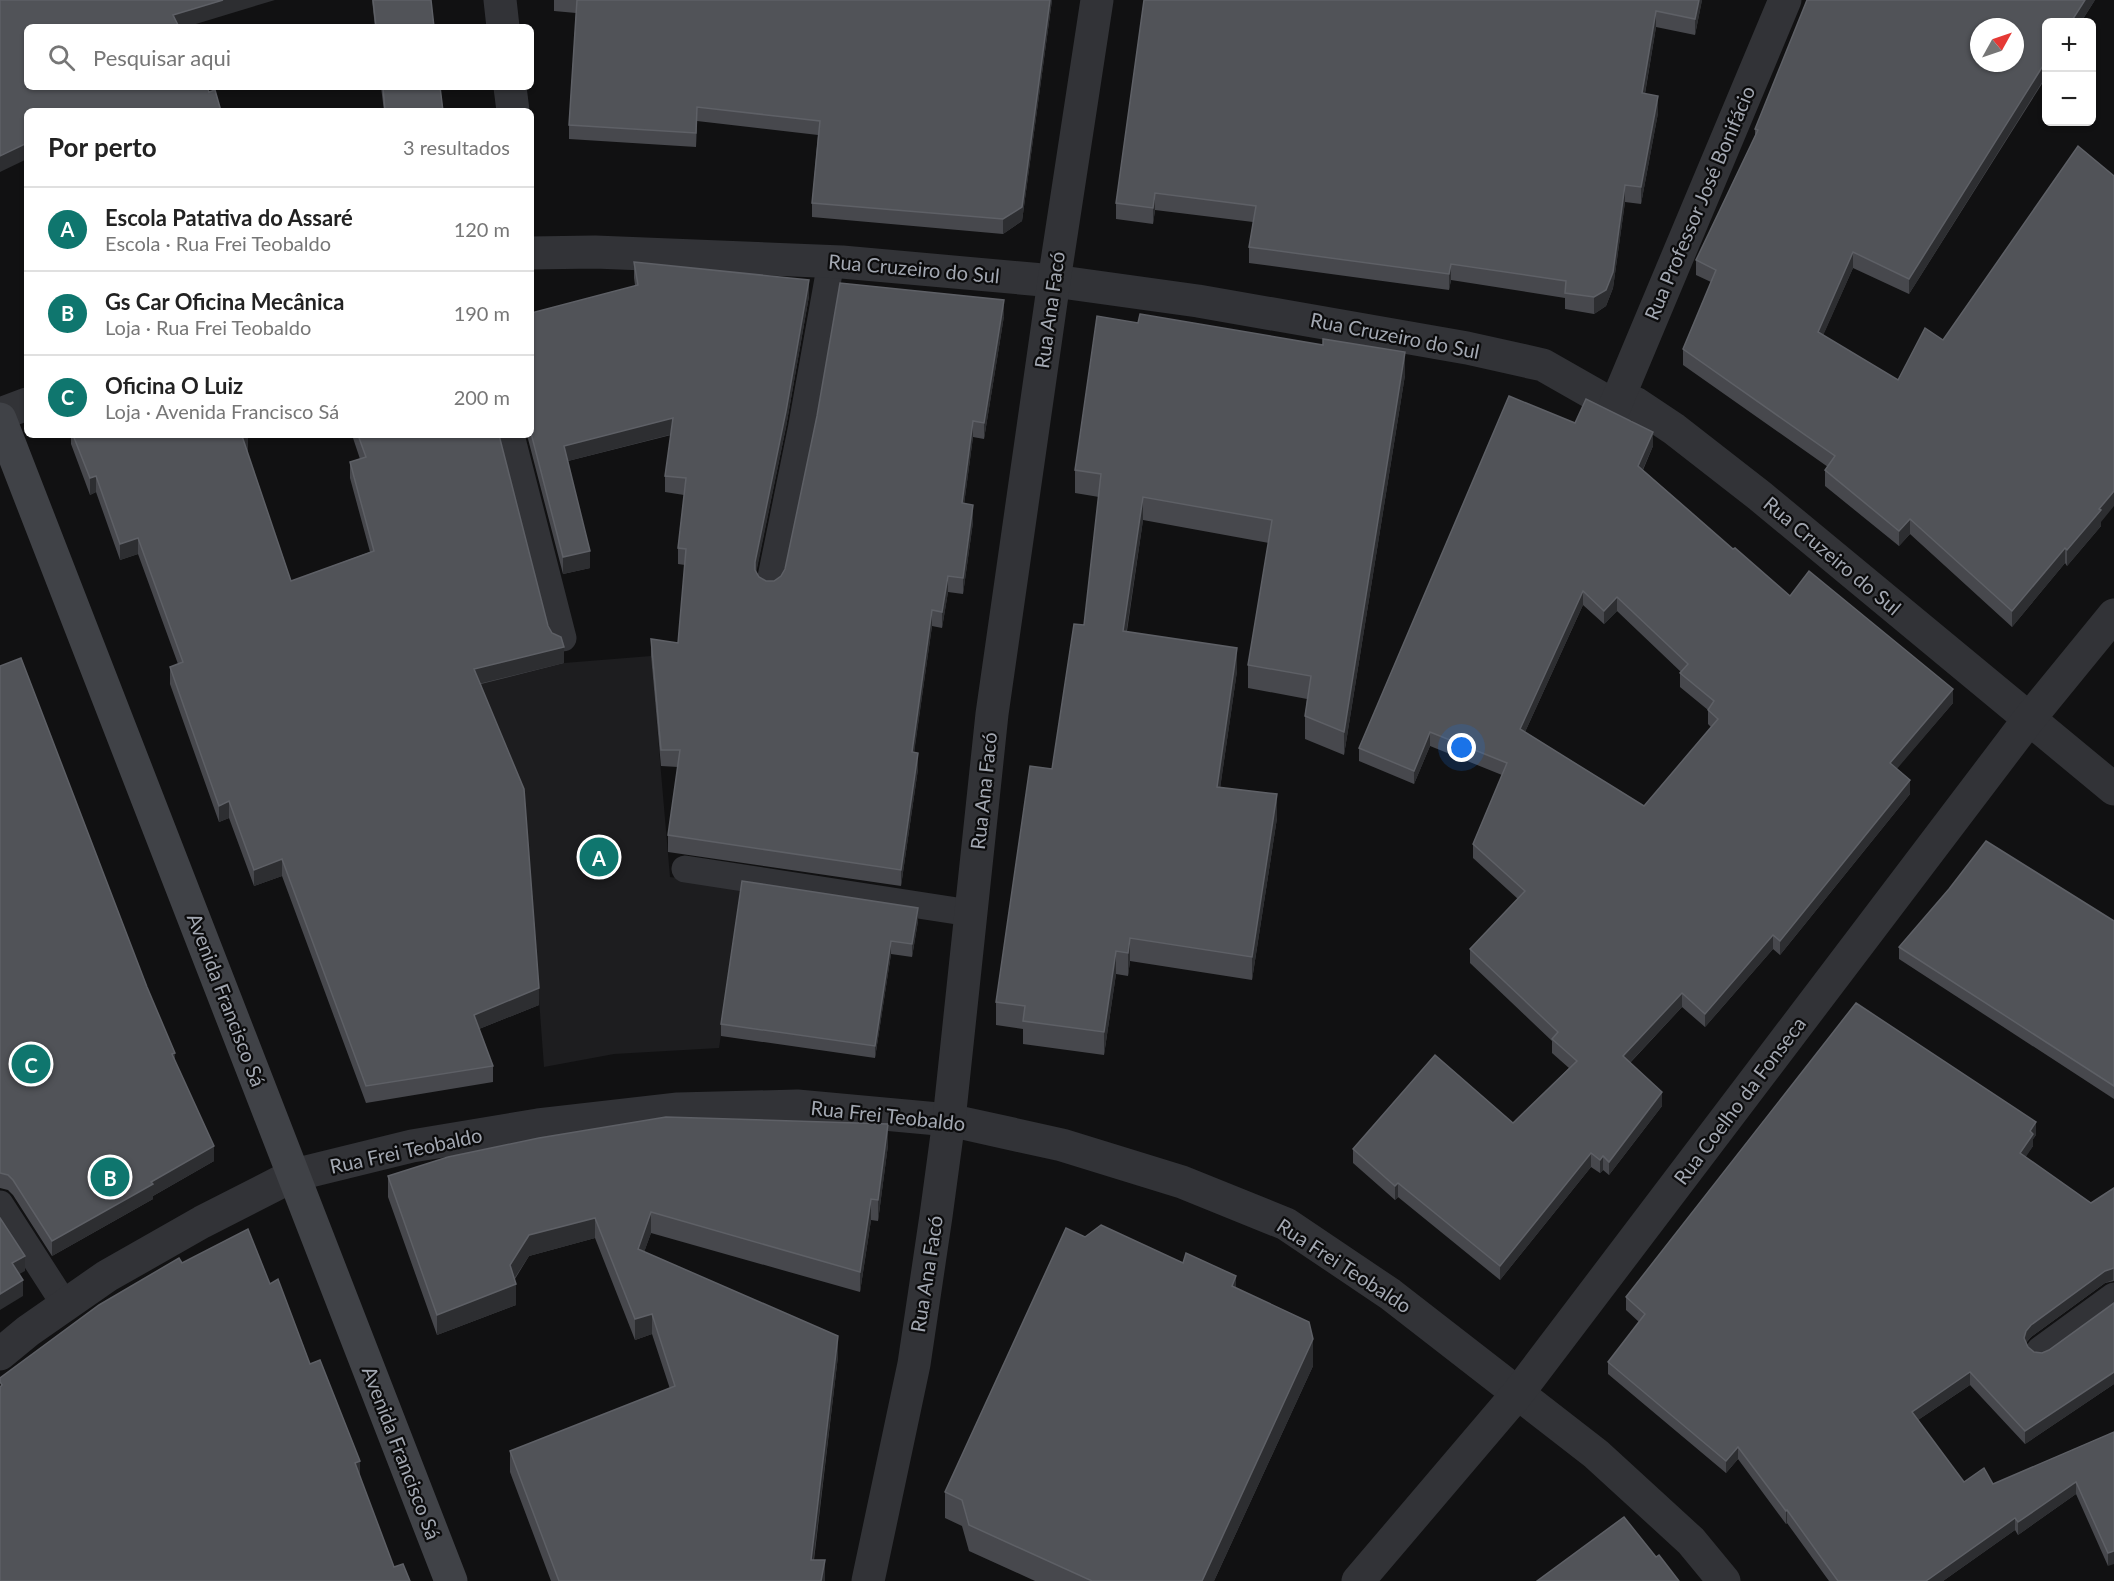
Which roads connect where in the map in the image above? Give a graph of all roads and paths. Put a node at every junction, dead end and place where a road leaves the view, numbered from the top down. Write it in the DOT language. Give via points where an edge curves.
graph roads {
  1 [pos="500,0"];
  2 [pos="1097,0"];
  3 [pos="1785,0"];
  4 [pos="503,24"];
  5 [pos="510,90"];
  6 [pos="513,108"];
  7 [pos="534,253"];
  8 [pos="831,262"];
  9 [pos="1054,281"];
  10 [pos="24,405"];
  11 [pos="1615,406"];
  12 [pos="0,414"];
  13 [pos="0,419"];
  14 [pos="512,438"];
  15 [pos="770,582"];
  16 [pos="2114,615"];
  17 [pos="563,638"];
  18 [pos="2029,719"];
  19 [pos="2114,789"];
  20 [pos="685,869"];
  21 [pos="970,913"];
  22 [pos="949,1119"];
  23 [pos="294,1175"];
  24 [pos="0,1204"];
  25 [pos="2114,1296"];
  26 [pos="65,1305"];
  27 [pos="2040,1350"];
  28 [pos="0,1354"];
  29 [pos="1518,1393"];
  30 [pos="451,1581"];
  31 [pos="868,1581"];
  32 [pos="1358,1581"];
  33 [pos="1724,1581"];
  1 -- 4 [label="street"];
  2 -- 9 [label="street, Rua Ana Facó"];
  3 -- 11 [label="street, Rua Professor José Bonifácio"];
  5 -- 6 [label="street"];
  7 -- 8 [label="street, Rua Cruzeiro do Sul"];
  8 -- 9 [label="street, Rua Cruzeiro do Sul"];
  8 -- 15 [label="lane"];
  9 -- 11 [label="street, Rua Cruzeiro do Sul" via="1198,301 1543,365"];
  9 -- 21 [label="street, Rua Ana Facó" via="992,714"];
  10 -- 12 [label="street"];
  11 -- 18 [label="street, Rua Cruzeiro do Sul" via="1635,403 1674,429"];
  13 -- 23 [label="main road, Avenida Francisco Sá"];
  14 -- 17 [label="lane"];
  16 -- 18 [label="street, Rua Coelho da Fonseca"];
  18 -- 19 [label="street, Rua Cruzeiro do Sul"];
  18 -- 29 [label="street, Rua Coelho da Fonseca"];
  20 -- 21 [label="lane"];
  21 -- 22 [label="street, Rua Ana Facó"];
  22 -- 23 [label="street, Rua Frei Teobaldo" via="797,1106 678,1109 538,1125 423,1144"];
  22 -- 29 [label="street, Rua Frei Teobaldo" via="1062,1145 1182,1182 1286,1224 1390,1294"];
  22 -- 31 [label="street, Rua Ana Facó" via="914,1364"];
  23 -- 26 [label="street, Rua Frei Teobaldo" via="202,1222 107,1276"];
  23 -- 30 [label="main road, Avenida Francisco Sá"];
  24 -- 26 [label="lane"];
  25 -- 27 [label="lane"];
  26 -- 28 [label="street, Rua Frei Teobaldo"];
  29 -- 32 [label="street, Rua Coelho da Fonseca"];
  29 -- 33 [label="street, Rua Frei Teobaldo" via="1596,1454 1691,1541"];
}
